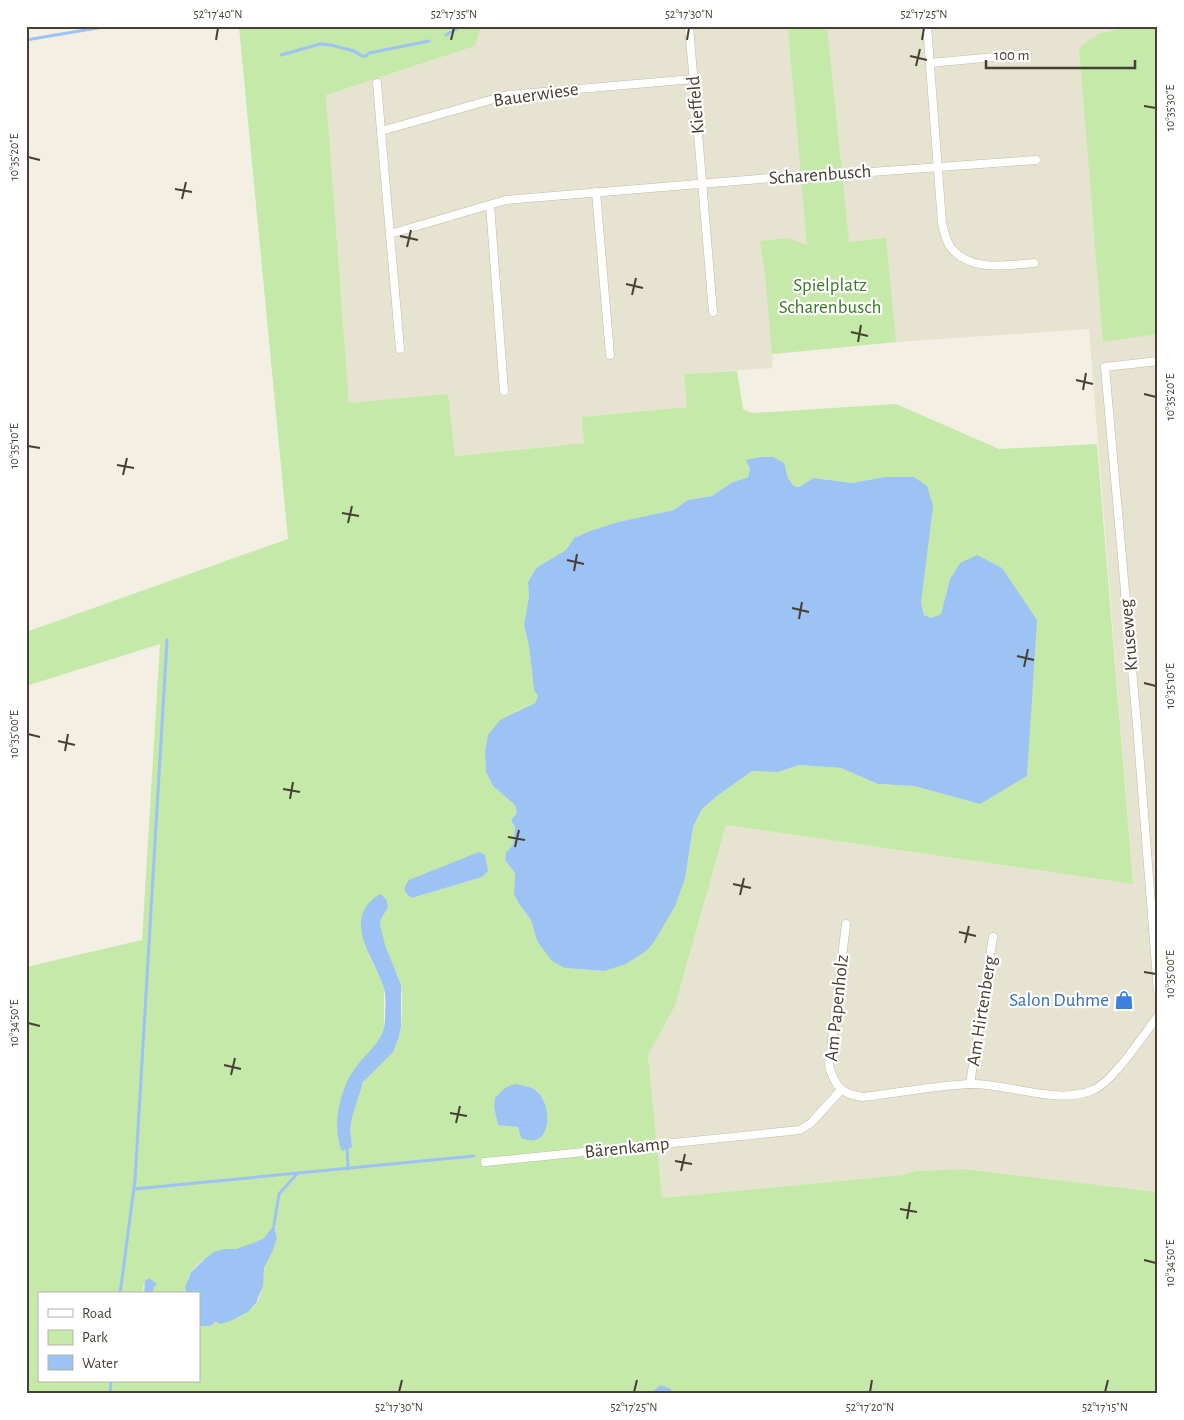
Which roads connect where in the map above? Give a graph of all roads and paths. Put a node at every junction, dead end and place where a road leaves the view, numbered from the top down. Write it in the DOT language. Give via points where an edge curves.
graph roads {
  1 [pos="689,26"];
  2 [pos="927,26"];
  3 [pos="1027,54"];
  4 [pos="930,63"];
  5 [pos="694,79"];
  6 [pos="377,83"];
  7 [pos="381,131"];
  8 [pos="1036,160"];
  9 [pos="938,168"];
  10 [pos="702,184"];
  11 [pos="596,192"];
  12 [pos="490,205"];
  13 [pos="390,234"];
  14 [pos="1034,263"];
  15 [pos="713,312"];
  16 [pos="400,349"];
  17 [pos="610,355"];
  18 [pos="1158,361"];
  19 [pos="504,390"];
  20 [pos="1154,899"];
  21 [pos="846,924"];
  22 [pos="993,937"];
  23 [pos="1158,992"];
  24 [pos="1158,1016"];
  25 [pos="970,1084"];
  26 [pos="841,1090"];
  27 [pos="485,1162"];
  1 -- 5 [label="street, Kieffeld"];
  2 -- 4 [label="street"];
  3 -- 4 [label="street"];
  4 -- 9 [label="street"];
  5 -- 7 [label="street, Bauerwiese" via="508,95"];
  5 -- 10 [label="street, Kieffeld"];
  6 -- 7 [label="street"];
  7 -- 13 [label="street"];
  8 -- 9 [label="street, Scharenbusch"];
  9 -- 10 [label="street, Scharenbusch"];
  9 -- 14 [label="street" via="942,223 951,248 982,265"];
  10 -- 11 [label="street, Scharenbusch"];
  10 -- 15 [label="street"];
  11 -- 12 [label="street, Scharenbusch" via="506,200"];
  11 -- 17 [label="street"];
  12 -- 13 [label="street, Scharenbusch"];
  12 -- 19 [label="street"];
  13 -- 16 [label="street"];
  18 -- 20 [label="street, Kruseweg" via="1106,367"];
  20 -- 23 [label="street, Kruseweg"];
  21 -- 26 [label="street, Am Papenholz" via="829,1066"];
  22 -- 25 [label="street, Am Hirtenberg"];
  24 -- 25 [label="street" via="1111,1077 1094,1090 1064,1096"];
  25 -- 26 [label="street" via="862,1097"];
  26 -- 27 [label="street, Bärenkamp" via="811,1123 800,1130"];
}
